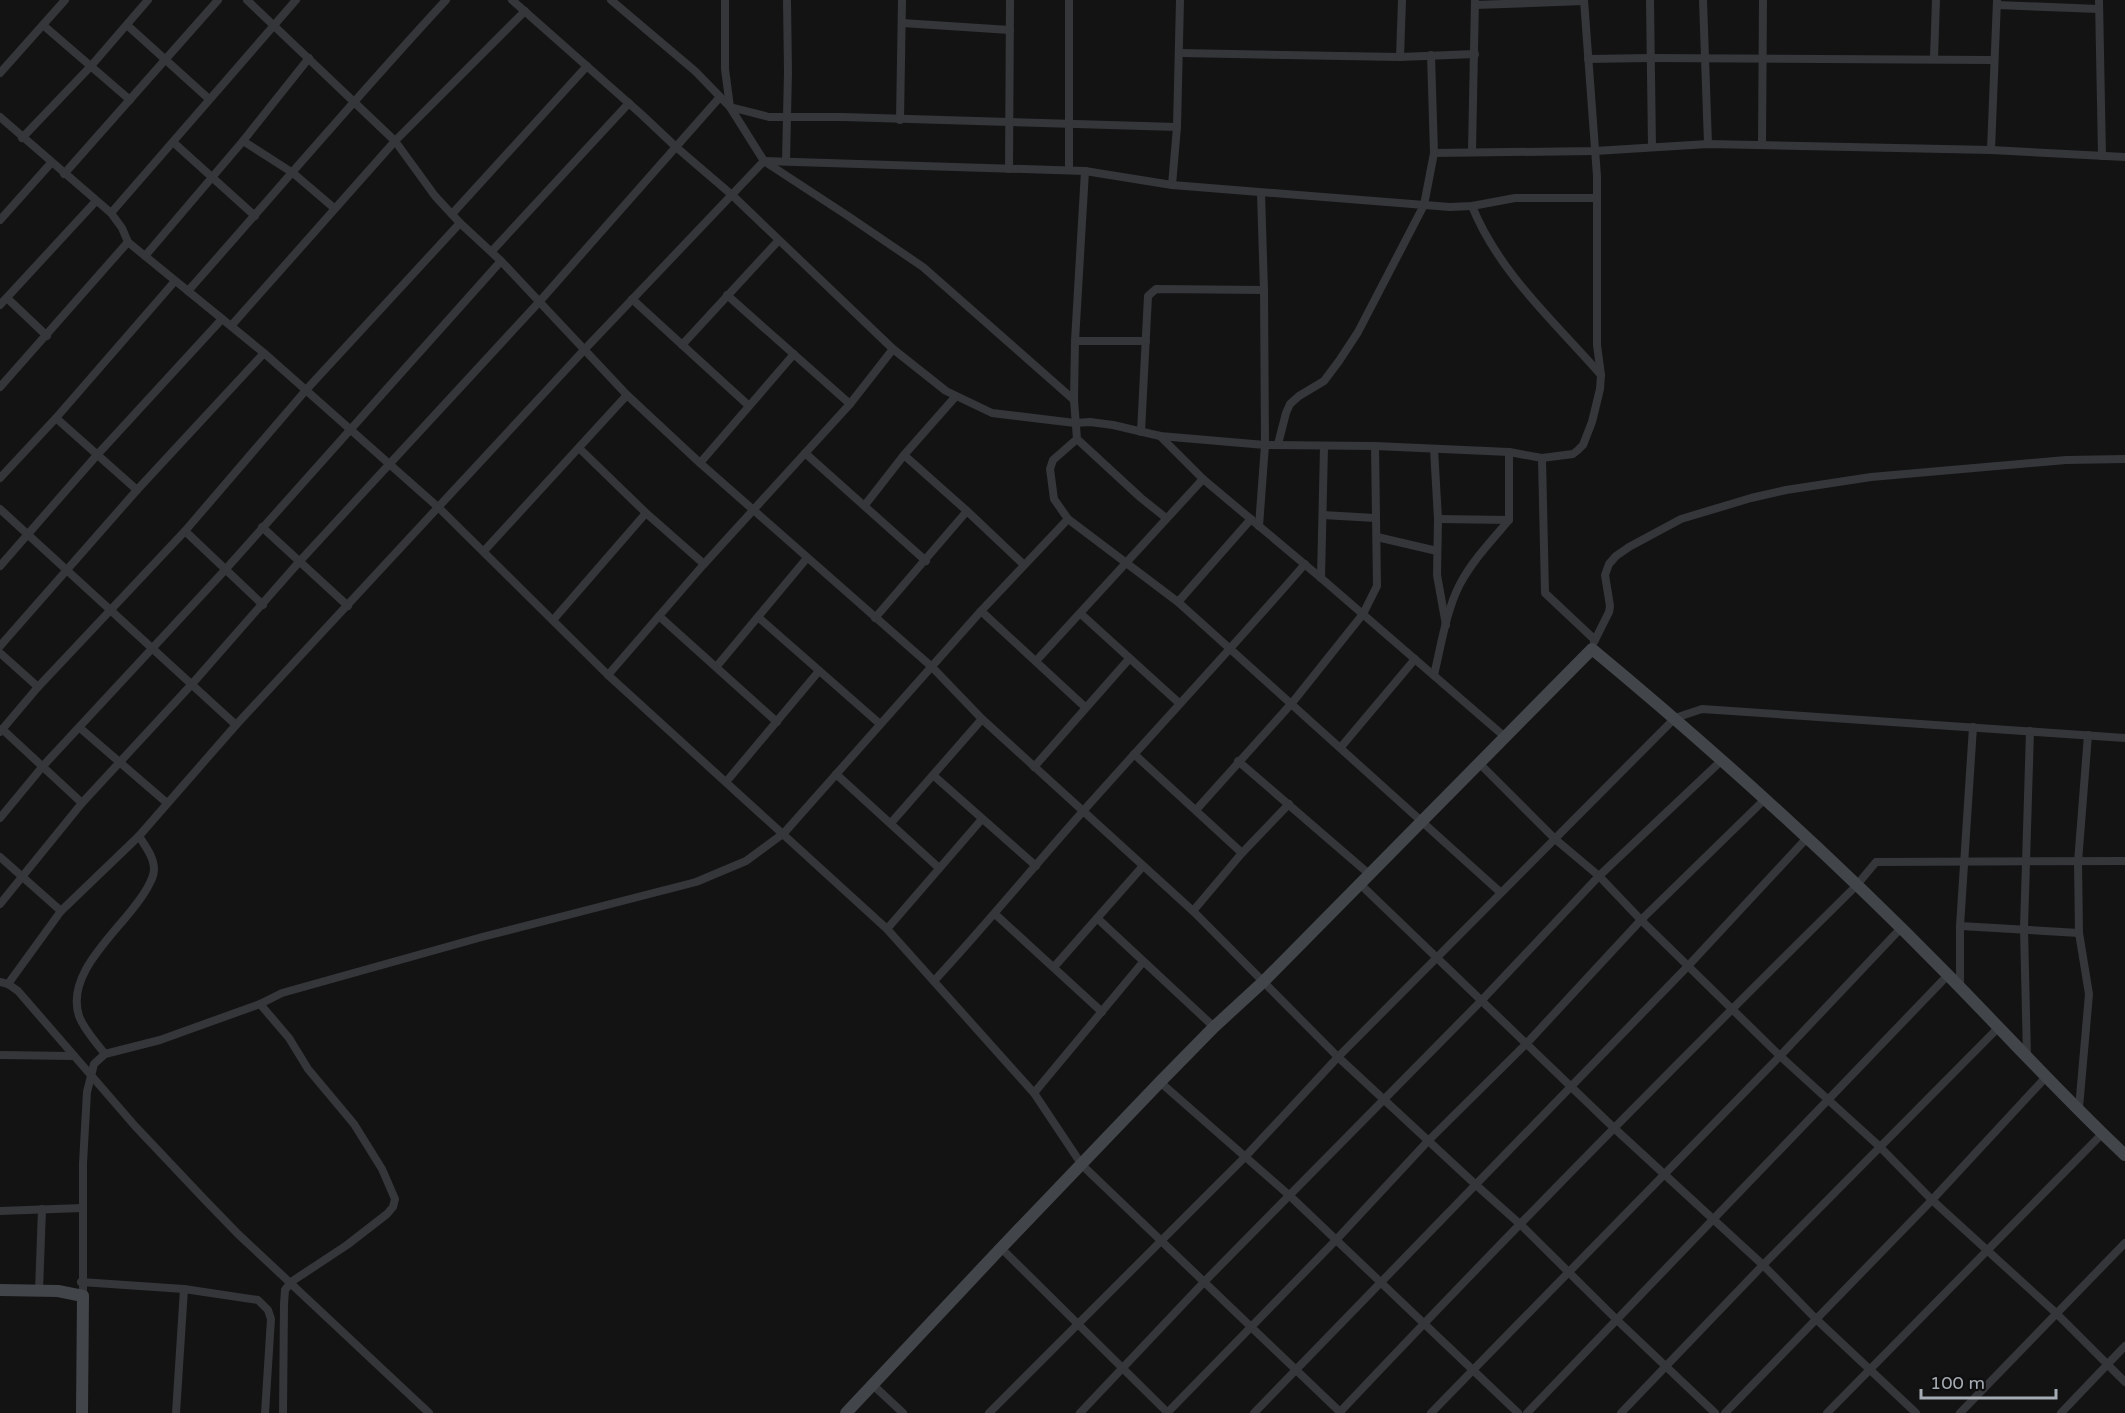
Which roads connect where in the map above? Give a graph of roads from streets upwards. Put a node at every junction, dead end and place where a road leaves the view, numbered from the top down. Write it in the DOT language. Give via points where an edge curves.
graph roads {
  1 [pos="65,0"];
  2 [pos="148,0"];
  3 [pos="218,0"];
  4 [pos="247,0"];
  5 [pos="296,0"];
  6 [pos="446,0"];
  7 [pos="512,0"];
  8 [pos="611,0"];
  9 [pos="725,0"];
  10 [pos="787,0"];
  11 [pos="902,0"];
  12 [pos="1010,0"];
  13 [pos="1069,0"];
  14 [pos="1180,0"];
  15 [pos="1402,0"];
  16 [pos="1650,0"];
  17 [pos="1703,0"];
  18 [pos="1763,0"];
  19 [pos="1936,0"];
  20 [pos="1584,1"];
  21 [pos="1475,2"];
  22 [pos="1997,2"];
  23 [pos="2099,5"];
  24 [pos="525,11"];
  25 [pos="902,23"];
  26 [pos="43,25"];
  27 [pos="127,25"];
  28 [pos="273,25"];
  29 [pos="1010,30"];
  30 [pos="1180,53"];
  31 [pos="1475,54"];
  32 [pos="1431,56"];
  33 [pos="1400,57"];
  34 [pos="309,58"];
  35 [pos="1650,58"];
  36 [pos="1706,58"];
  37 [pos="1763,58"];
  38 [pos="1934,58"];
  39 [pos="166,59"];
  40 [pos="1588,59"];
  41 [pos="1993,60"];
  42 [pos="91,66"];
  43 [pos="587,66"];
  44 [pos="0,73"];
  45 [pos="720,97"];
  46 [pos="209,99"];
  47 [pos="130,100"];
  48 [pos="354,100"];
  49 [pos="629,103"];
  50 [pos="730,107"];
  51 [pos="0,117"];
  52 [pos="787,118"];
  53 [pos="900,120"];
  54 [pos="1011,122"];
  55 [pos="1070,124"];
  56 [pos="1177,127"];
  57 [pos="22,138"];
  58 [pos="243,141"];
  59 [pos="395,141"];
  60 [pos="173,142"];
  61 [pos="1708,144"];
  62 [pos="1762,144"];
  63 [pos="676,147"];
  64 [pos="1652,147"];
  65 [pos="1991,150"];
  66 [pos="1472,151"];
  67 [pos="1595,151"];
  68 [pos="1434,153"];
  69 [pos="2102,156"];
  70 [pos="2125,157"];
  71 [pos="764,161"];
  72 [pos="786,161"];
  73 [pos="51,163"];
  74 [pos="1009,169"];
  75 [pos="1069,170"];
  76 [pos="1085,171"];
  77 [pos="293,173"];
  78 [pos="64,174"];
  79 [pos="211,177"];
  80 [pos="1172,185"];
  81 [pos="1261,193"];
  82 [pos="732,195"];
  83 [pos="1596,198"];
  84 [pos="96,201"];
  85 [pos="1424,205"];
  86 [pos="1472,206"];
  87 [pos="334,208"];
  88 [pos="111,213"];
  89 [pos="452,214"];
  90 [pos="255,216"];
  91 [pos="0,220"];
  92 [pos="460,223"];
  93 [pos="778,241"];
  94 [pos="128,242"];
  95 [pos="492,251"];
  96 [pos="145,256"];
  97 [pos="501,261"];
  98 [pos="176,281"];
  99 [pos="1264,290"];
  100 [pos="188,291"];
  101 [pos="727,294"];
  102 [pos="7,298"];
  103 [pos="632,300"];
  104 [pos="540,301"];
  105 [pos="0,305"];
  106 [pos="222,319"];
  107 [pos="231,326"];
  108 [pos="47,336"];
  109 [pos="1075,341"];
  110 [pos="1146,341"];
  111 [pos="682,345"];
  112 [pos="585,349"];
  113 [pos="893,349"];
  114 [pos="264,353"];
  115 [pos="794,354"];
  116 [pos="1601,375"];
  117 [pos="0,387"];
  118 [pos="306,390"];
  119 [pos="627,395"];
  120 [pos="956,396"];
  121 [pos="1074,400"];
  122 [pos="850,404"];
  123 [pos="748,405"];
  124 [pos="56,418"];
  125 [pos="1075,423"];
  126 [pos="350,430"];
  127 [pos="1141,432"];
  128 [pos="1160,436"];
  129 [pos="1077,439"];
  130 [pos="1278,444"];
  131 [pos="1265,445"];
  132 [pos="1375,446"];
  133 [pos="1324,447"];
  134 [pos="579,448"];
  135 [pos="1434,449"];
  136 [pos="1509,452"];
  137 [pos="805,453"];
  138 [pos="98,455"];
  139 [pos="904,455"];
  140 [pos="1542,458"];
  141 [pos="2125,459"];
  142 [pos="700,463"];
  143 [pos="390,464"];
  144 [pos="0,478"];
  145 [pos="1203,479"];
  146 [pos="137,490"];
  147 [pos="865,505"];
  148 [pos="439,508"];
  149 [pos="0,509"];
  150 [pos="754,510"];
  151 [pos="967,511"];
  152 [pos="646,513"];
  153 [pos="1323,514"];
  154 [pos="1166,518"];
  155 [pos="1375,518"];
  156 [pos="1068,519"];
  157 [pos="1251,519"];
  158 [pos="1438,519"];
  159 [pos="1509,520"];
  160 [pos="1259,526"];
  161 [pos="262,527"];
  162 [pos="184,531"];
  163 [pos="28,534"];
  164 [pos="1377,537"];
  165 [pos="1437,550"];
  166 [pos="484,551"];
  167 [pos="807,558"];
  168 [pos="926,561"];
  169 [pos="299,562"];
  170 [pos="704,564"];
  171 [pos="1023,564"];
  172 [pos="1126,564"];
  173 [pos="1305,564"];
  174 [pos="0,566"];
  175 [pos="68,569"];
  176 [pos="225,570"];
  177 [pos="1321,578"];
  178 [pos="1178,602"];
  179 [pos="263,605"];
  180 [pos="348,606"];
  181 [pos="111,609"];
  182 [pos="981,611"];
  183 [pos="1081,614"];
  184 [pos="1363,614"];
  185 [pos="659,616"];
  186 [pos="758,617"];
  187 [pos="875,618"];
  188 [pos="554,620"];
  189 [pos="1446,625"];
  190 [pos="1593,644"];
  191 [pos="0,646"];
  192 [pos="152,646"];
  193 [pos="1232,649"];
  194 [pos="0,653"];
  195 [pos="1129,659"];
  196 [pos="1415,659"];
  197 [pos="1036,661"];
  198 [pos="717,666"];
  199 [pos="932,667"];
  200 [pos="819,671"];
  201 [pos="608,675"];
  202 [pos="1434,675"];
  203 [pos="192,684"];
  204 [pos="38,687"];
  205 [pos="1179,703"];
  206 [pos="1292,703"];
  207 [pos="1085,707"];
  208 [pos="1675,718"];
  209 [pos="982,719"];
  210 [pos="777,722"];
  211 [pos="880,724"];
  212 [pos="236,725"];
  213 [pos="1973,727"];
  214 [pos="80,728"];
  215 [pos="1,731"];
  216 [pos="2030,731"];
  217 [pos="2088,735"];
  218 [pos="1504,737"];
  219 [pos="2125,738"];
  220 [pos="1341,747"];
  221 [pos="1134,754"];
  222 [pos="1722,760"];
  223 [pos="1238,761"];
  224 [pos="121,762"];
  225 [pos="1480,764"];
  226 [pos="43,766"];
  227 [pos="1034,767"];
  228 [pos="836,774"];
  229 [pos="933,775"];
  230 [pos="726,782"];
  231 [pos="1764,800"];
  232 [pos="82,803"];
  233 [pos="167,803"];
  234 [pos="1289,804"];
  235 [pos="1196,810"];
  236 [pos="1083,811"];
  237 [pos="0,818"];
  238 [pos="982,819"];
  239 [pos="1423,821"];
  240 [pos="891,823"];
  241 [pos="784,833"];
  242 [pos="139,836"];
  243 [pos="1555,838"];
  244 [pos="1806,839"];
  245 [pos="1242,853"];
  246 [pos="0,857"];
  247 [pos="1965,861"];
  248 [pos="2027,861"];
  249 [pos="2125,861"];
  250 [pos="2078,862"];
  251 [pos="1143,866"];
  252 [pos="1036,867"];
  253 [pos="939,868"];
  254 [pos="1369,874"];
  255 [pos="21,876"];
  256 [pos="1599,876"];
  257 [pos="1359,883"];
  258 [pos="1856,886"];
  259 [pos="1500,892"];
  260 [pos="0,904"];
  261 [pos="1193,910"];
  262 [pos="62,911"];
  263 [pos="995,915"];
  264 [pos="1097,918"];
  265 [pos="1641,920"];
  266 [pos="1960,926"];
  267 [pos="1900,928"];
  268 [pos="2024,928"];
  269 [pos="887,929"];
  270 [pos="2079,933"];
  271 [pos="1437,957"];
  272 [pos="1143,962"];
  273 [pos="1688,966"];
  274 [pos="1054,967"];
  275 [pos="1948,975"];
  276 [pos="934,981"];
  277 [pos="1263,982"];
  278 [pos="4,983"];
  279 [pos="1960,989"];
  280 [pos="1482,999"];
  281 [pos="260,1004"];
  282 [pos="1731,1010"];
  283 [pos="1102,1012"];
  284 [pos="1214,1027"];
  285 [pos="1998,1029"];
  286 [pos="1527,1044"];
  287 [pos="105,1054"];
  288 [pos="0,1055"];
  289 [pos="74,1056"];
  290 [pos="1780,1056"];
  291 [pos="1338,1057"];
  292 [pos="2026,1057"];
  293 [pos="90,1075"];
  294 [pos="2046,1077"];
  295 [pos="1160,1082"];
  296 [pos="1571,1086"];
  297 [pos="1034,1093"];
  298 [pos="1384,1098"];
  299 [pos="1829,1101"];
  300 [pos="2079,1108"];
  301 [pos="1614,1128"];
  302 [pos="2103,1134"];
  303 [pos="1428,1141"];
  304 [pos="1879,1146"];
  305 [pos="2125,1155"];
  306 [pos="1244,1158"];
  307 [pos="1082,1165"];
  308 [pos="1664,1174"];
  309 [pos="1476,1185"];
  310 [pos="1290,1196"];
  311 [pos="1932,1200"];
  312 [pos="82,1208"];
  313 [pos="42,1209"];
  314 [pos="0,1211"];
  315 [pos="1713,1218"];
  316 [pos="1521,1225"];
  317 [pos="1336,1240"];
  318 [pos="1162,1241"];
  319 [pos="2125,1243"];
  320 [pos="1001,1248"];
  321 [pos="1987,1250"];
  322 [pos="1763,1265"];
  323 [pos="1569,1271"];
  324 [pos="1205,1281"];
  325 [pos="81,1282"];
  326 [pos="291,1282"];
  327 [pos="1381,1282"];
  328 [pos="184,1289"];
  329 [pos="0,1290"];
  330 [pos="39,1291"];
  331 [pos="83,1296"];
  332 [pos="2056,1313"];
  333 [pos="1816,1319"];
  334 [pos="1618,1321"];
  335 [pos="1424,1322"];
  336 [pos="1078,1323"];
  337 [pos="1252,1326"];
  338 [pos="2125,1346"];
  339 [pos="2108,1364"];
  340 [pos="1665,1367"];
  341 [pos="1122,1368"];
  342 [pos="1473,1369"];
  343 [pos="1297,1370"];
  344 [pos="1870,1370"];
  345 [pos="2125,1382"];
  346 [pos="873,1385"];
  347 [pos="82,1413"];
  348 [pos="176,1413"];
  349 [pos="266,1413"];
  350 [pos="283,1413"];
  351 [pos="429,1413"];
  352 [pos="846,1413"];
  353 [pos="903,1413"];
  354 [pos="989,1413"];
  355 [pos="1080,1413"];
  356 [pos="1168,1413"];
  357 [pos="1254,1413"];
  358 [pos="1340,1413"];
  359 [pos="1431,1413"];
  360 [pos="1518,1413"];
  361 [pos="1527,1413"];
  362 [pos="1621,1413"];
  363 [pos="1715,1413"];
  364 [pos="1725,1413"];
  365 [pos="1827,1413"];
  366 [pos="1916,1413"];
  367 [pos="1960,1413"];
  368 [pos="2061,1413"];
  1 -- 26 [label="street"];
  2 -- 27 [label="street"];
  3 -- 39 [label="street"];
  4 -- 28 [label="street"];
  5 -- 28 [label="street"];
  6 -- 48 [label="street"];
  7 -- 24 [label="street"];
  8 -- 45 [label="street"];
  9 -- 50 [label="street" via="725,69"];
  10 -- 52 [label="street"];
  11 -- 25 [label="street"];
  12 -- 29 [label="street"];
  13 -- 55 [label="street"];
  14 -- 30 [label="street"];
  15 -- 33 [label="street"];
  16 -- 35 [label="street"];
  17 -- 36 [label="street"];
  18 -- 37 [label="street"];
  19 -- 38 [label="street"];
  20 -- 21 [label="street"];
  20 -- 40 [label="street"];
  21 -- 31 [label="street"];
  22 -- 23 [label="street"];
  22 -- 41 [label="street"];
  23 -- 69 [label="street"];
  24 -- 43 [label="street"];
  24 -- 59 [label="street"];
  25 -- 29 [label="street"];
  25 -- 53 [label="street"];
  26 -- 42 [label="street"];
  26 -- 44 [label="street"];
  27 -- 39 [label="street"];
  27 -- 42 [label="street"];
  28 -- 34 [label="street"];
  28 -- 46 [label="street"];
  29 -- 54 [label="street"];
  30 -- 33 [label="street"];
  30 -- 56 [label="street"];
  31 -- 32 [label="street"];
  31 -- 66 [label="street"];
  32 -- 33 [label="street"];
  32 -- 68 [label="street"];
  34 -- 48 [label="street"];
  34 -- 58 [label="street"];
  35 -- 36 [label="street"];
  35 -- 40 [label="street"];
  35 -- 64 [label="street"];
  36 -- 37 [label="street"];
  36 -- 61 [label="street"];
  37 -- 38 [label="street"];
  37 -- 62 [label="street"];
  38 -- 41 [label="street"];
  39 -- 46 [label="street"];
  39 -- 47 [label="street"];
  40 -- 67 [label="street"];
  41 -- 65 [label="street"];
  42 -- 47 [label="street"];
  42 -- 57 [label="street"];
  43 -- 49 [label="street"];
  43 -- 89 [label="street"];
  45 -- 50 [label="street"];
  45 -- 63 [label="street"];
  46 -- 60 [label="street"];
  47 -- 78 [label="street"];
  48 -- 59 [label="street"];
  48 -- 77 [label="street"];
  49 -- 63 [label="street"];
  49 -- 95 [label="street"];
  50 -- 52 [label="street"];
  50 -- 71 [label="street"];
  51 -- 57 [label="street"];
  52 -- 53 [label="street"];
  52 -- 72 [label="street"];
  53 -- 54 [label="street"];
  54 -- 55 [label="street"];
  54 -- 74 [label="street"];
  55 -- 56 [label="street"];
  55 -- 75 [label="street"];
  56 -- 80 [label="street"];
  57 -- 73 [label="street"];
  58 -- 77 [label="street"];
  58 -- 79 [label="street"];
  59 -- 87 [label="street"];
  59 -- 89 [label="street"];
  60 -- 79 [label="street"];
  60 -- 88 [label="street"];
  61 -- 62 [label="street"];
  61 -- 64 [label="street"];
  62 -- 65 [label="street"];
  63 -- 82 [label="street"];
  63 -- 104 [label="street"];
  64 -- 67 [label="street"];
  65 -- 69 [label="street"];
  66 -- 67 [label="street"];
  66 -- 68 [label="street"];
  67 -- 83 [label="street"];
  68 -- 85 [label="street"];
  69 -- 70 [label="street"];
  71 -- 72 [label="street"];
  71 -- 82 [label="street"];
  71 -- 121 [label="street" via="923,267"];
  72 -- 74 [label="street"];
  73 -- 78 [label="street"];
  73 -- 91 [label="street"];
  74 -- 75 [label="street"];
  75 -- 76 [label="street"];
  76 -- 80 [label="street"];
  76 -- 109 [label="street"];
  77 -- 87 [label="street"];
  77 -- 90 [label="street"];
  78 -- 84 [label="street"];
  79 -- 90 [label="street"];
  79 -- 96 [label="street"];
  80 -- 81 [label="street"];
  81 -- 85 [label="street"];
  81 -- 99 [label="street"];
  82 -- 93 [label="street"];
  82 -- 103 [label="street"];
  83 -- 86 [label="street" via="1515,198"];
  83 -- 116 [label="street" via="1597,345"];
  84 -- 88 [label="street"];
  84 -- 102 [label="street"];
  85 -- 86 [label="street"];
  85 -- 130 [label="street" via="1340,361 1324,381 1290,405"];
  86 -- 116 [label="street" via="1480,228 1521,288"];
  87 -- 107 [label="street"];
  88 -- 94 [label="street"];
  89 -- 92 [label="street"];
  90 -- 100 [label="street"];
  92 -- 95 [label="street"];
  92 -- 118 [label="street"];
  93 -- 101 [label="street"];
  93 -- 113 [label="street"];
  94 -- 96 [label="street"];
  94 -- 108 [label="street"];
  95 -- 97 [label="street"];
  96 -- 98 [label="street"];
  97 -- 104 [label="street"];
  97 -- 126 [label="street"];
  98 -- 100 [label="street"];
  98 -- 124 [label="street"];
  99 -- 110 [label="street" via="1156,289 1148,296"];
  99 -- 131 [label="street"];
  100 -- 106 [label="street"];
  101 -- 111 [label="street"];
  101 -- 115 [label="street"];
  102 -- 105 [label="street"];
  102 -- 108 [label="street"];
  103 -- 111 [label="street"];
  103 -- 112 [label="street"];
  104 -- 112 [label="street"];
  104 -- 143 [label="street"];
  106 -- 107 [label="street"];
  106 -- 138 [label="street"];
  107 -- 114 [label="street"];
  108 -- 117 [label="street"];
  109 -- 110 [label="street"];
  109 -- 121 [label="street"];
  110 -- 127 [label="street"];
  111 -- 123 [label="street"];
  112 -- 119 [label="street"];
  112 -- 148 [label="street"];
  113 -- 120 [label="street"];
  113 -- 122 [label="street"];
  114 -- 118 [label="street"];
  114 -- 146 [label="street"];
  115 -- 122 [label="street"];
  115 -- 123 [label="street"];
  116 -- 140 [label="street" via="1583,445 1573,454"];
  118 -- 126 [label="street"];
  118 -- 162 [label="street"];
  119 -- 134 [label="street"];
  119 -- 142 [label="street"];
  120 -- 125 [label="street" via="992,413"];
  120 -- 139 [label="street"];
  121 -- 125 [label="street"];
  122 -- 137 [label="street"];
  123 -- 142 [label="street"];
  124 -- 138 [label="street"];
  124 -- 144 [label="street"];
  125 -- 127 [label="street" via="1090,422"];
  125 -- 129 [label="street"];
  126 -- 143 [label="street"];
  126 -- 161 [label="street"];
  127 -- 128 [label="street"];
  128 -- 131 [label="street"];
  128 -- 145 [label="street"];
  129 -- 154 [label="street"];
  129 -- 156 [label="street" via="1053,460 1050,470 1054,499"];
  130 -- 131 [label="street"];
  130 -- 133 [label="street"];
  131 -- 160 [label="street"];
  132 -- 133 [label="street"];
  132 -- 135 [label="street"];
  132 -- 155 [label="street"];
  133 -- 153 [label="street"];
  134 -- 152 [label="street"];
  134 -- 166 [label="street"];
  135 -- 136 [label="street"];
  135 -- 158 [label="street"];
  136 -- 140 [label="street"];
  136 -- 159 [label="street"];
  137 -- 147 [label="street"];
  137 -- 150 [label="street"];
  138 -- 146 [label="street"];
  138 -- 163 [label="street"];
  139 -- 147 [label="street"];
  139 -- 151 [label="street"];
  140 -- 190 [label="street" via="1545,593"];
  141 -- 190 [label="street" via="2066,460 1870,477 1786,490 1681,519 1629,547 1609,564 1605,575 1609,612"];
  142 -- 150 [label="street"];
  143 -- 148 [label="street"];
  143 -- 169 [label="street"];
  145 -- 154 [label="street"];
  145 -- 157 [label="street"];
  146 -- 175 [label="street"];
  147 -- 168 [label="street"];
  148 -- 166 [label="street"];
  148 -- 180 [label="street"];
  149 -- 163 [label="street"];
  150 -- 167 [label="street"];
  150 -- 170 [label="street"];
  151 -- 168 [label="street"];
  151 -- 171 [label="street"];
  152 -- 170 [label="street"];
  152 -- 188 [label="street"];
  153 -- 155 [label="street"];
  153 -- 177 [label="street"];
  154 -- 172 [label="street"];
  155 -- 164 [label="street"];
  156 -- 171 [label="street"];
  156 -- 172 [label="street"];
  157 -- 160 [label="street"];
  157 -- 178 [label="street"];
  158 -- 159 [label="street"];
  158 -- 165 [label="street"];
  159 -- 189 [label="street" via="1479,553 1459,586"];
  160 -- 173 [label="street"];
  161 -- 169 [label="street"];
  161 -- 176 [label="street"];
  162 -- 176 [label="street"];
  162 -- 181 [label="street"];
  163 -- 174 [label="street"];
  163 -- 175 [label="street"];
  164 -- 165 [label="street"];
  164 -- 184 [label="street" via="1377,586"];
  165 -- 189 [label="street"];
  166 -- 188 [label="street"];
  167 -- 186 [label="street"];
  167 -- 187 [label="street"];
  168 -- 187 [label="street"];
  169 -- 179 [label="street"];
  169 -- 180 [label="street"];
  170 -- 185 [label="street"];
  171 -- 182 [label="street"];
  172 -- 178 [label="street"];
  172 -- 183 [label="street"];
  173 -- 177 [label="street"];
  173 -- 193 [label="street"];
  175 -- 181 [label="street"];
  175 -- 191 [label="street"];
  176 -- 179 [label="street"];
  176 -- 192 [label="street"];
  177 -- 184 [label="street"];
  178 -- 193 [label="street"];
  179 -- 203 [label="street"];
  180 -- 212 [label="street"];
  181 -- 192 [label="street"];
  181 -- 204 [label="street"];
  182 -- 197 [label="street"];
  182 -- 199 [label="street"];
  183 -- 195 [label="street"];
  183 -- 197 [label="street"];
  184 -- 196 [label="street"];
  184 -- 206 [label="street"];
  185 -- 198 [label="street"];
  185 -- 201 [label="street"];
  186 -- 198 [label="street"];
  186 -- 200 [label="street"];
  187 -- 199 [label="street"];
  188 -- 201 [label="street"];
  189 -- 202 [label="street"];
  190 -- 208 [label="street"];
  190 -- 218 [label="street"];
  192 -- 203 [label="street"];
  192 -- 214 [label="street"];
  193 -- 205 [label="street"];
  193 -- 206 [label="street"];
  194 -- 204 [label="street"];
  195 -- 205 [label="street"];
  195 -- 207 [label="street"];
  196 -- 202 [label="street"];
  196 -- 220 [label="street"];
  197 -- 207 [label="street"];
  198 -- 210 [label="street"];
  199 -- 209 [label="street"];
  199 -- 211 [label="street"];
  200 -- 210 [label="street"];
  200 -- 211 [label="street"];
  201 -- 230 [label="street"];
  202 -- 218 [label="street"];
  203 -- 212 [label="street"];
  203 -- 224 [label="street"];
  204 -- 215 [label="street"];
  205 -- 221 [label="street"];
  206 -- 220 [label="street"];
  206 -- 223 [label="street"];
  207 -- 227 [label="street"];
  208 -- 213 [label="street" via="1702,709"];
  208 -- 222 [label="street"];
  208 -- 243 [label="street"];
  209 -- 227 [label="street"];
  209 -- 229 [label="street"];
  210 -- 230 [label="street"];
  211 -- 228 [label="street"];
  212 -- 233 [label="street"];
  213 -- 216 [label="street"];
  213 -- 247 [label="street"];
  214 -- 224 [label="street"];
  214 -- 226 [label="street"];
  215 -- 226 [label="street"];
  216 -- 217 [label="street"];
  216 -- 248 [label="street"];
  217 -- 219 [label="street"];
  217 -- 250 [label="street"];
  218 -- 225 [label="street"];
  220 -- 239 [label="street"];
  221 -- 235 [label="street"];
  221 -- 236 [label="street"];
  222 -- 231 [label="street"];
  222 -- 256 [label="street"];
  223 -- 234 [label="street"];
  223 -- 235 [label="street"];
  224 -- 232 [label="street"];
  224 -- 233 [label="street"];
  225 -- 239 [label="street"];
  225 -- 243 [label="street"];
  226 -- 232 [label="street"];
  226 -- 237 [label="street"];
  227 -- 236 [label="street"];
  228 -- 240 [label="street"];
  228 -- 241 [label="street"];
  229 -- 238 [label="street"];
  229 -- 240 [label="street"];
  230 -- 241 [label="street"];
  231 -- 244 [label="street"];
  231 -- 265 [label="street"];
  232 -- 255 [label="street"];
  233 -- 242 [label="street"];
  234 -- 245 [label="street"];
  234 -- 254 [label="street"];
  235 -- 245 [label="street"];
  236 -- 251 [label="street"];
  236 -- 252 [label="street"];
  238 -- 252 [label="street"];
  238 -- 253 [label="street"];
  239 -- 254 [label="street"];
  239 -- 259 [label="street"];
  240 -- 253 [label="street"];
  241 -- 269 [label="street"];
  241 -- 281 [label="street" via="746,861 696,882 282,993"];
  242 -- 262 [label="street"];
  242 -- 287 [label="street" via="152,857 154,876 140,900 93,958 76,991 82,1023"];
  243 -- 256 [label="street"];
  243 -- 259 [label="street"];
  244 -- 258 [label="street"];
  244 -- 273 [label="street"];
  245 -- 261 [label="street"];
  246 -- 255 [label="street"];
  247 -- 248 [label="street"];
  247 -- 258 [label="street" via="1876,862"];
  247 -- 266 [label="street"];
  248 -- 250 [label="street"];
  248 -- 268 [label="street"];
  249 -- 250 [label="street"];
  250 -- 270 [label="street"];
  251 -- 261 [label="street"];
  251 -- 264 [label="street"];
  252 -- 263 [label="street"];
  253 -- 269 [label="street"];
  254 -- 257 [label="street"];
  255 -- 260 [label="street"];
  255 -- 262 [label="street"];
  256 -- 265 [label="street"];
  256 -- 280 [label="street"];
  257 -- 271 [label="street"];
  257 -- 277 [label="street"];
  258 -- 267 [label="street"];
  258 -- 282 [label="street"];
  259 -- 271 [label="street"];
  261 -- 277 [label="street"];
  262 -- 278 [label="street"];
  263 -- 274 [label="street"];
  263 -- 276 [label="street"];
  264 -- 272 [label="street"];
  264 -- 274 [label="street"];
  265 -- 273 [label="street"];
  265 -- 286 [label="street"];
  266 -- 268 [label="street"];
  266 -- 279 [label="street"];
  267 -- 275 [label="street"];
  267 -- 290 [label="street"];
  268 -- 270 [label="street"];
  268 -- 292 [label="street"];
  269 -- 276 [label="street"];
  270 -- 300 [label="street" via="2089,994"];
  271 -- 280 [label="street"];
  271 -- 291 [label="street"];
  272 -- 283 [label="street"];
  272 -- 284 [label="street"];
  273 -- 282 [label="street"];
  273 -- 296 [label="street"];
  274 -- 283 [label="street"];
  275 -- 279 [label="street"];
  275 -- 299 [label="street"];
  276 -- 297 [label="street"];
  277 -- 284 [label="street"];
  277 -- 291 [label="street"];
  278 -- 289 [label="street" via="18,991"];
  279 -- 285 [label="street"];
  280 -- 286 [label="street"];
  280 -- 298 [label="street"];
  281 -- 287 [label="street" via="160,1040"];
  281 -- 326 [label="street" via="354,1124 395,1199 387,1214"];
  282 -- 290 [label="street"];
  282 -- 301 [label="street"];
  283 -- 297 [label="street"];
  284 -- 295 [label="street"];
  285 -- 292 [label="street"];
  285 -- 304 [label="street"];
  286 -- 296 [label="street"];
  286 -- 303 [label="street"];
  287 -- 293 [label="street" via="94,1064"];
  288 -- 289 [label="street"];
  289 -- 293 [label="street"];
  290 -- 299 [label="street"];
  290 -- 308 [label="street"];
  291 -- 298 [label="street"];
  291 -- 306 [label="street"];
  292 -- 294 [label="street"];
  293 -- 312 [label="street"];
  293 -- 326 [label="street" via="238,1234"];
  294 -- 300 [label="street"];
  294 -- 311 [label="street"];
  295 -- 306 [label="street"];
  295 -- 307 [label="street"];
  296 -- 301 [label="street"];
  296 -- 309 [label="street"];
  297 -- 307 [label="street"];
  298 -- 303 [label="street"];
  298 -- 310 [label="street"];
  299 -- 304 [label="street"];
  299 -- 315 [label="street"];
  300 -- 302 [label="street"];
  301 -- 308 [label="street"];
  301 -- 316 [label="street"];
  302 -- 305 [label="street"];
  302 -- 321 [label="street"];
  303 -- 309 [label="street"];
  303 -- 317 [label="street"];
  304 -- 311 [label="street"];
  304 -- 322 [label="street"];
  306 -- 310 [label="street"];
  306 -- 318 [label="street"];
  307 -- 318 [label="street"];
  307 -- 320 [label="street"];
  308 -- 315 [label="street"];
  308 -- 323 [label="street"];
  309 -- 316 [label="street"];
  309 -- 327 [label="street"];
  310 -- 317 [label="street"];
  310 -- 324 [label="street"];
  311 -- 321 [label="street"];
  311 -- 333 [label="street"];
  312 -- 313 [label="street"];
  312 -- 325 [label="street"];
  313 -- 314 [label="street"];
  313 -- 330 [label="street"];
  315 -- 322 [label="street"];
  315 -- 334 [label="street"];
  316 -- 323 [label="street"];
  316 -- 335 [label="street"];
  317 -- 327 [label="street"];
  317 -- 337 [label="street"];
  318 -- 324 [label="street"];
  318 -- 336 [label="street"];
  319 -- 332 [label="street"];
  320 -- 336 [label="street"];
  320 -- 346 [label="street"];
  321 -- 332 [label="street"];
  321 -- 344 [label="street"];
  322 -- 333 [label="street"];
  322 -- 340 [label="street"];
  323 -- 334 [label="street"];
  323 -- 342 [label="street"];
  324 -- 337 [label="street"];
  324 -- 341 [label="street"];
  325 -- 328 [label="street"];
  325 -- 331 [label="street"];
  326 -- 350 [label="street" via="284,1297"];
  326 -- 351 [label="street"];
  327 -- 335 [label="street"];
  327 -- 343 [label="street"];
  328 -- 348 [label="street"];
  328 -- 349 [label="street" via="258,1300 268,1310 271,1319"];
  329 -- 330 [label="street"];
  330 -- 331 [label="street"];
  331 -- 347 [label="street"];
  332 -- 339 [label="street"];
  332 -- 367 [label="street"];
  333 -- 344 [label="street"];
  333 -- 364 [label="street"];
  334 -- 340 [label="street"];
  334 -- 361 [label="street"];
  335 -- 342 [label="street"];
  335 -- 358 [label="street"];
  336 -- 341 [label="street"];
  336 -- 354 [label="street"];
  337 -- 343 [label="street"];
  337 -- 356 [label="street"];
  338 -- 339 [label="street"];
  339 -- 345 [label="street"];
  339 -- 368 [label="street"];
  340 -- 362 [label="street"];
  340 -- 363 [label="street"];
  341 -- 355 [label="street"];
  341 -- 356 [label="street"];
  342 -- 359 [label="street"];
  342 -- 360 [label="street"];
  343 -- 357 [label="street"];
  343 -- 358 [label="street"];
  344 -- 365 [label="street"];
  344 -- 366 [label="street"];
  346 -- 352 [label="street"];
  346 -- 353 [label="street"];
}
